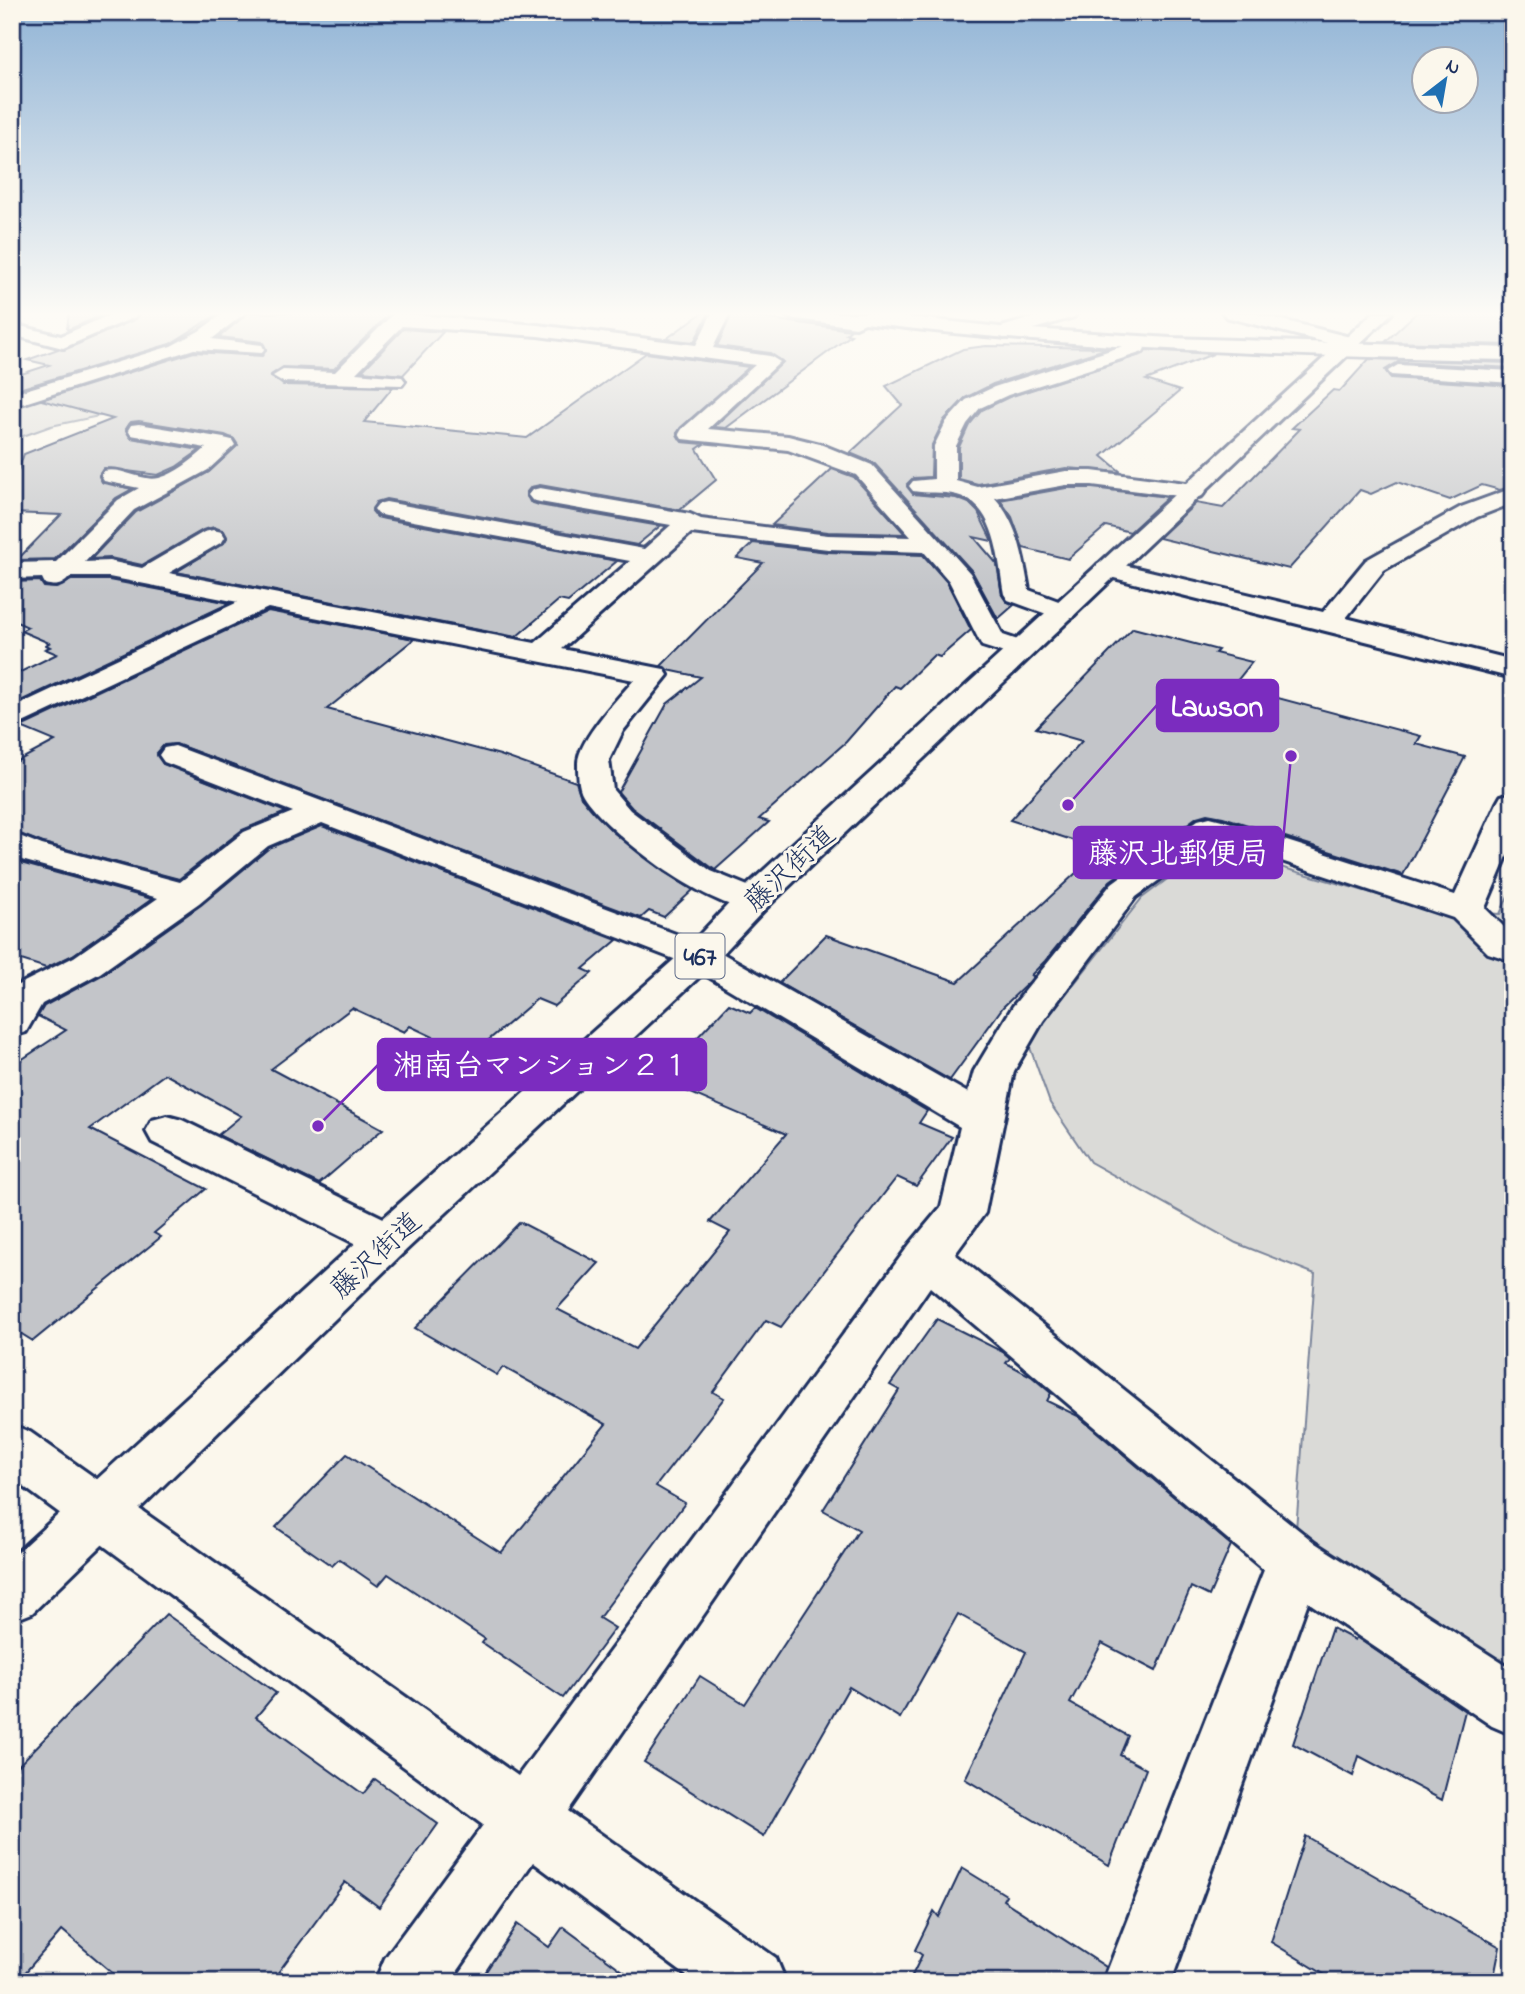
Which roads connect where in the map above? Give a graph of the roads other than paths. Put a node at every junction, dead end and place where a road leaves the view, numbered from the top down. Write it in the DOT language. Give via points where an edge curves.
graph roads {
  1 [pos="721,406"];
  2 [pos="971,406"];
  3 [pos="1284,406"];
  4 [pos="139,430"];
  5 [pos="113,476"];
  6 [pos="945,484"];
  7 [pos="161,486"];
  8 [pos="884,489"];
  9 [pos="1194,491"];
  10 [pos="977,494"];
  11 [pos="540,495"];
  12 [pos="1513,495"];
  13 [pos="386,509"];
  14 [pos="687,525"];
  15 [pos="213,537"];
  16 [pos="930,545"];
  17 [pos="648,557"];
  18 [pos="1108,569"];
  19 [pos="64,570"];
  20 [pos="12,571"];
  21 [pos="146,576"];
  22 [pos="34,597"];
  23 [pos="264,600"];
  24 [pos="1063,612"];
  25 [pos="1329,622"];
  26 [pos="1020,650"];
  27 [pos="540,654"];
  28 [pos="1513,669"];
  29 [pos="12,719"];
  30 [pos="175,755"];
  31 [pos="1513,803"];
  32 [pos="320,812"];
  33 [pos="12,843"];
  34 [pos="186,895"];
  35 [pos="752,901"];
  36 [pos="1466,910"];
  37 [pos="1513,950"];
  38 [pos="700,956"];
  39 [pos="12,1023"];
  40 [pos="983,1121"];
  41 [pos="167,1131"];
  42 [pos="388,1240"];
  43 [pos="926,1257"];
  44 [pos="12,1448"];
  45 [pos="99,1513"];
  46 [pos="1295,1561"];
  47 [pos="12,1594"];
  48 [pos="1513,1705"];
  49 [pos="525,1819"];
  50 [pos="409,1982"];
  51 [pos="752,1982"];
  52 [pos="1137,1982"];
  1 -- 8 [label="main road" via="690,434 812,449 864,470"];
  2 -- 6 [label="main road" via="945,446"];
  3 -- 9 [label="main road, 藤沢街道 / 467"];
  4 -- 7 [label="main road" via="224,445 200,465"];
  5 -- 7 [label="main road"];
  6 -- 8 [label="main road"];
  6 -- 10 [label="main road"];
  7 -- 19 [label="main road" via="126,505"];
  8 -- 16 [label="main road"];
  9 -- 10 [label="main road" via="1066,478"];
  9 -- 18 [label="main road, 藤沢街道 / 467"];
  10 -- 24 [label="main road" via="990,503 1006,537 1017,594"];
  11 -- 14 [label="main road" via="690,521"];
  12 -- 25 [label="main road" via="1469,512 1375,565"];
  13 -- 17 [label="main road"];
  14 -- 16 [label="main road" via="828,542"];
  14 -- 17 [label="main road"];
  15 -- 21 [label="main road"];
  16 -- 26 [label="main road" via="961,578 992,640"];
  17 -- 27 [label="main road"];
  18 -- 24 [label="main road, 藤沢街道 / 467"];
  18 -- 25 [label="main road"];
  19 -- 20 [label="main road"];
  19 -- 21 [label="main road" via="108,569"];
  19 -- 22 [label="main road"];
  21 -- 23 [label="main road"];
  23 -- 27 [label="main road"];
  23 -- 29 [label="main road"];
  24 -- 26 [label="main road, 藤沢街道 / 467"];
  25 -- 28 [label="main road"];
  26 -- 35 [label="main road, 藤沢街道 / 467"];
  27 -- 35 [label="main road" via="654,675 610,728 593,760 597,792 618,817 699,878"];
  30 -- 32 [label="main road"];
  31 -- 36 [label="main road"];
  32 -- 34 [label="main road" via="256,839"];
  32 -- 38 [label="main road"];
  33 -- 34 [label="main road"];
  34 -- 39 [label="main road" via="87,965 28,996"];
  35 -- 38 [label="main road, 藤沢街道 / 467"];
  36 -- 37 [label="main road"];
  36 -- 40 [label="main road" via="1210,827 1124,890 1027,1015 994,1071"];
  38 -- 40 [label="main road"];
  38 -- 42 [label="main road, 藤沢街道 / 467"];
  40 -- 43 [label="main road" via="962,1213"];
  41 -- 42 [label="main road"];
  42 -- 45 [label="main road, 藤沢街道 / 467"];
  43 -- 46 [label="main road"];
  43 -- 49 [label="main road"];
  44 -- 45 [label="main road"];
  45 -- 47 [label="main road, 藤沢街道 / 467"];
  45 -- 49 [label="main road"];
  46 -- 48 [label="main road"];
  46 -- 52 [label="main road"];
  49 -- 50 [label="main road"];
  49 -- 51 [label="main road"];
}
